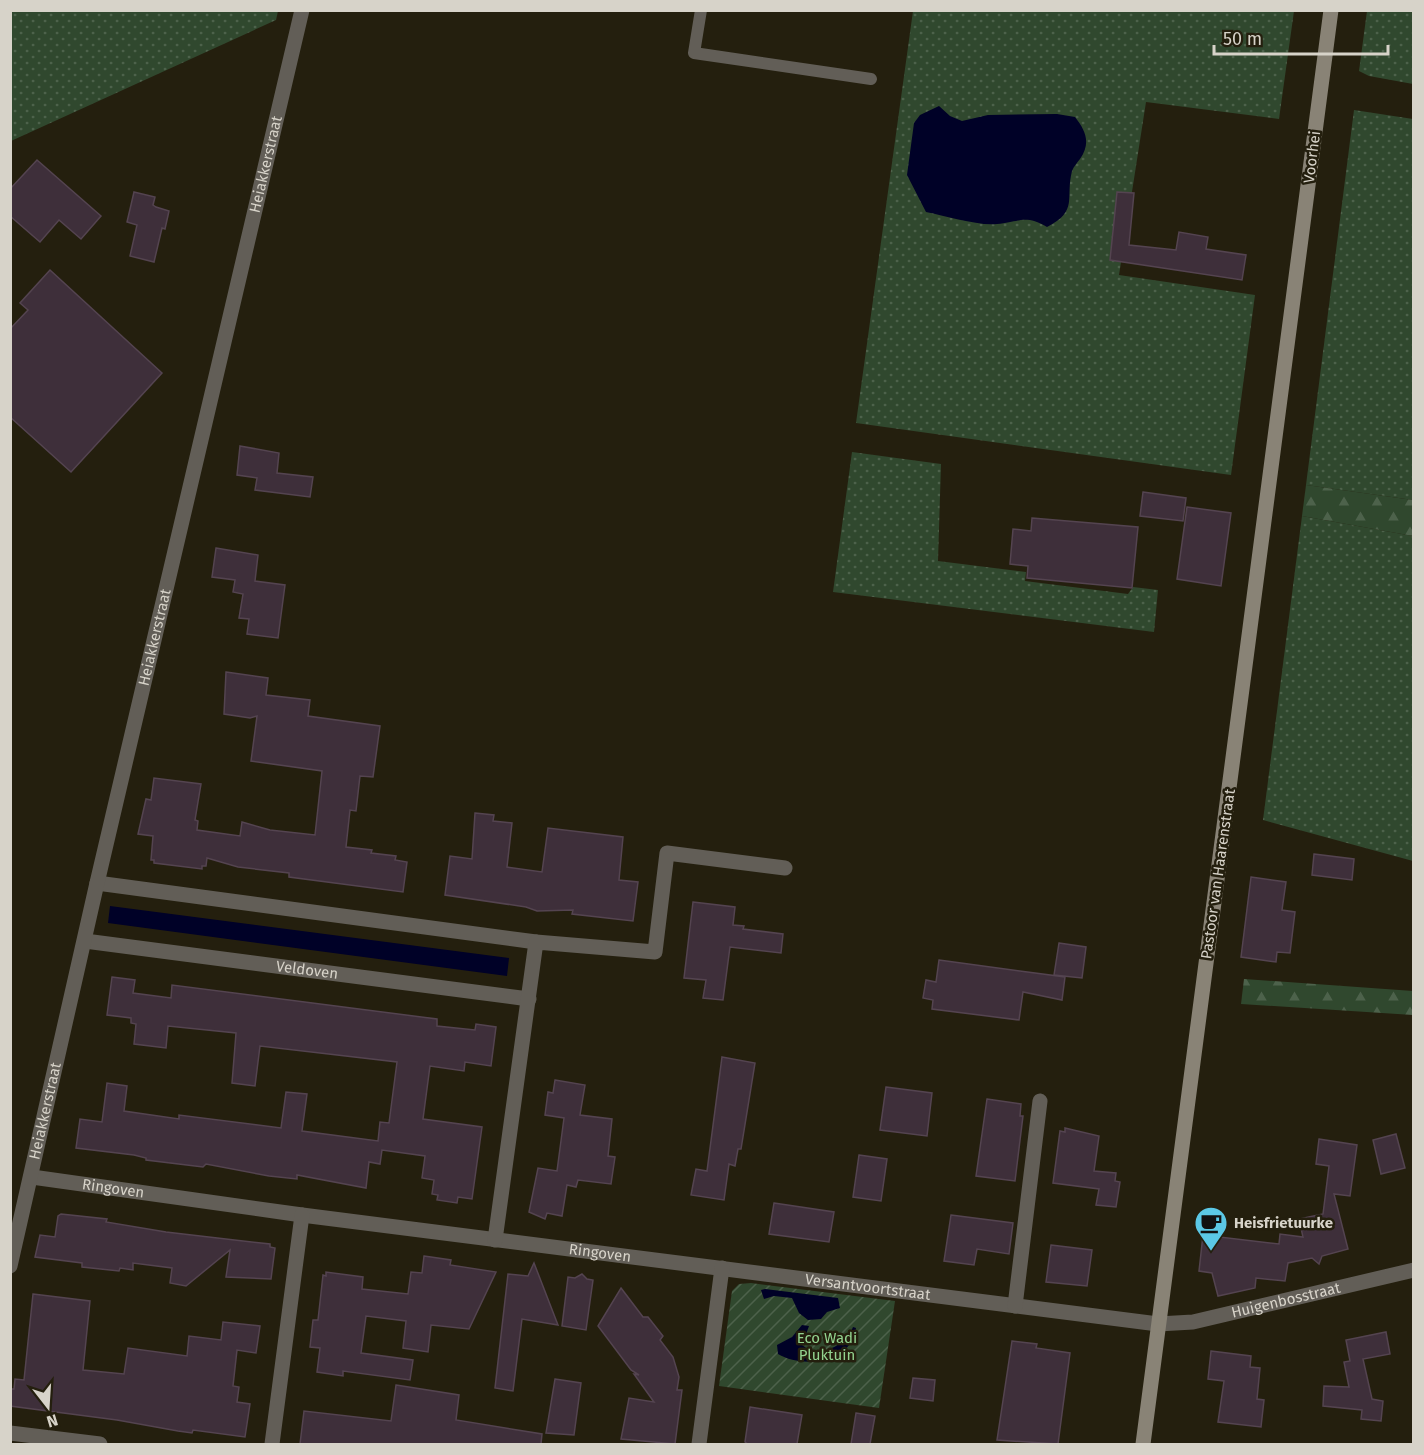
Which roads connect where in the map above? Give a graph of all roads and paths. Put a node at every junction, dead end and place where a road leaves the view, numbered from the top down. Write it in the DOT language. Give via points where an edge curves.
graph roads {
  1 [pos="302,10"];
  2 [pos="701,10"];
  3 [pos="1331,10"];
  4 [pos="871,79"];
  5 [pos="1293,303"];
  6 [pos="785,868"];
  7 [pos="97,883"];
  8 [pos="85,941"];
  9 [pos="536,942"];
  10 [pos="528,999"];
  11 [pos="1040,1101"];
  12 [pos="32,1177"];
  13 [pos="302,1215"];
  14 [pos="495,1240"];
  15 [pos="10,1266"];
  16 [pos="722,1268"];
  17 [pos="1413,1270"];
  18 [pos="1015,1306"];
  19 [pos="1158,1324"];
  20 [pos="10,1432"];
  21 [pos="100,1444"];
  22 [pos="272,1444"];
  23 [pos="699,1444"];
  24 [pos="1143,1444"];
  1 -- 7 [label="street, Heiakkerstraat"];
  2 -- 4 [label="lane" via="694,53"];
  3 -- 5 [label="street, Voorhei"];
  5 -- 19 [label="street, Pastoor van Haarenstraat"];
  6 -- 9 [label="street" via="667,853 655,952"];
  7 -- 8 [label="street, Heiakkerstraat"];
  7 -- 9 [label="street"];
  8 -- 10 [label="street, Veldoven"];
  8 -- 12 [label="street, Heiakkerstraat"];
  9 -- 10 [label="street"];
  10 -- 14 [label="street"];
  11 -- 18 [label="street"];
  12 -- 13 [label="street, Ringoven"];
  12 -- 15 [label="street, Heiakkerstraat"];
  13 -- 14 [label="street, Ringoven"];
  13 -- 22 [label="street"];
  14 -- 16 [label="street, Ringoven"];
  16 -- 18 [label="street, Versantvoortstraat"];
  16 -- 23 [label="street"];
  17 -- 19 [label="street, Huigenbosstraat" via="1192,1322"];
  18 -- 19 [label="street, Versantvoortstraat"];
  19 -- 24 [label="street, Pastoor van Haarenstraat"];
  20 -- 21 [label="street"];
}
